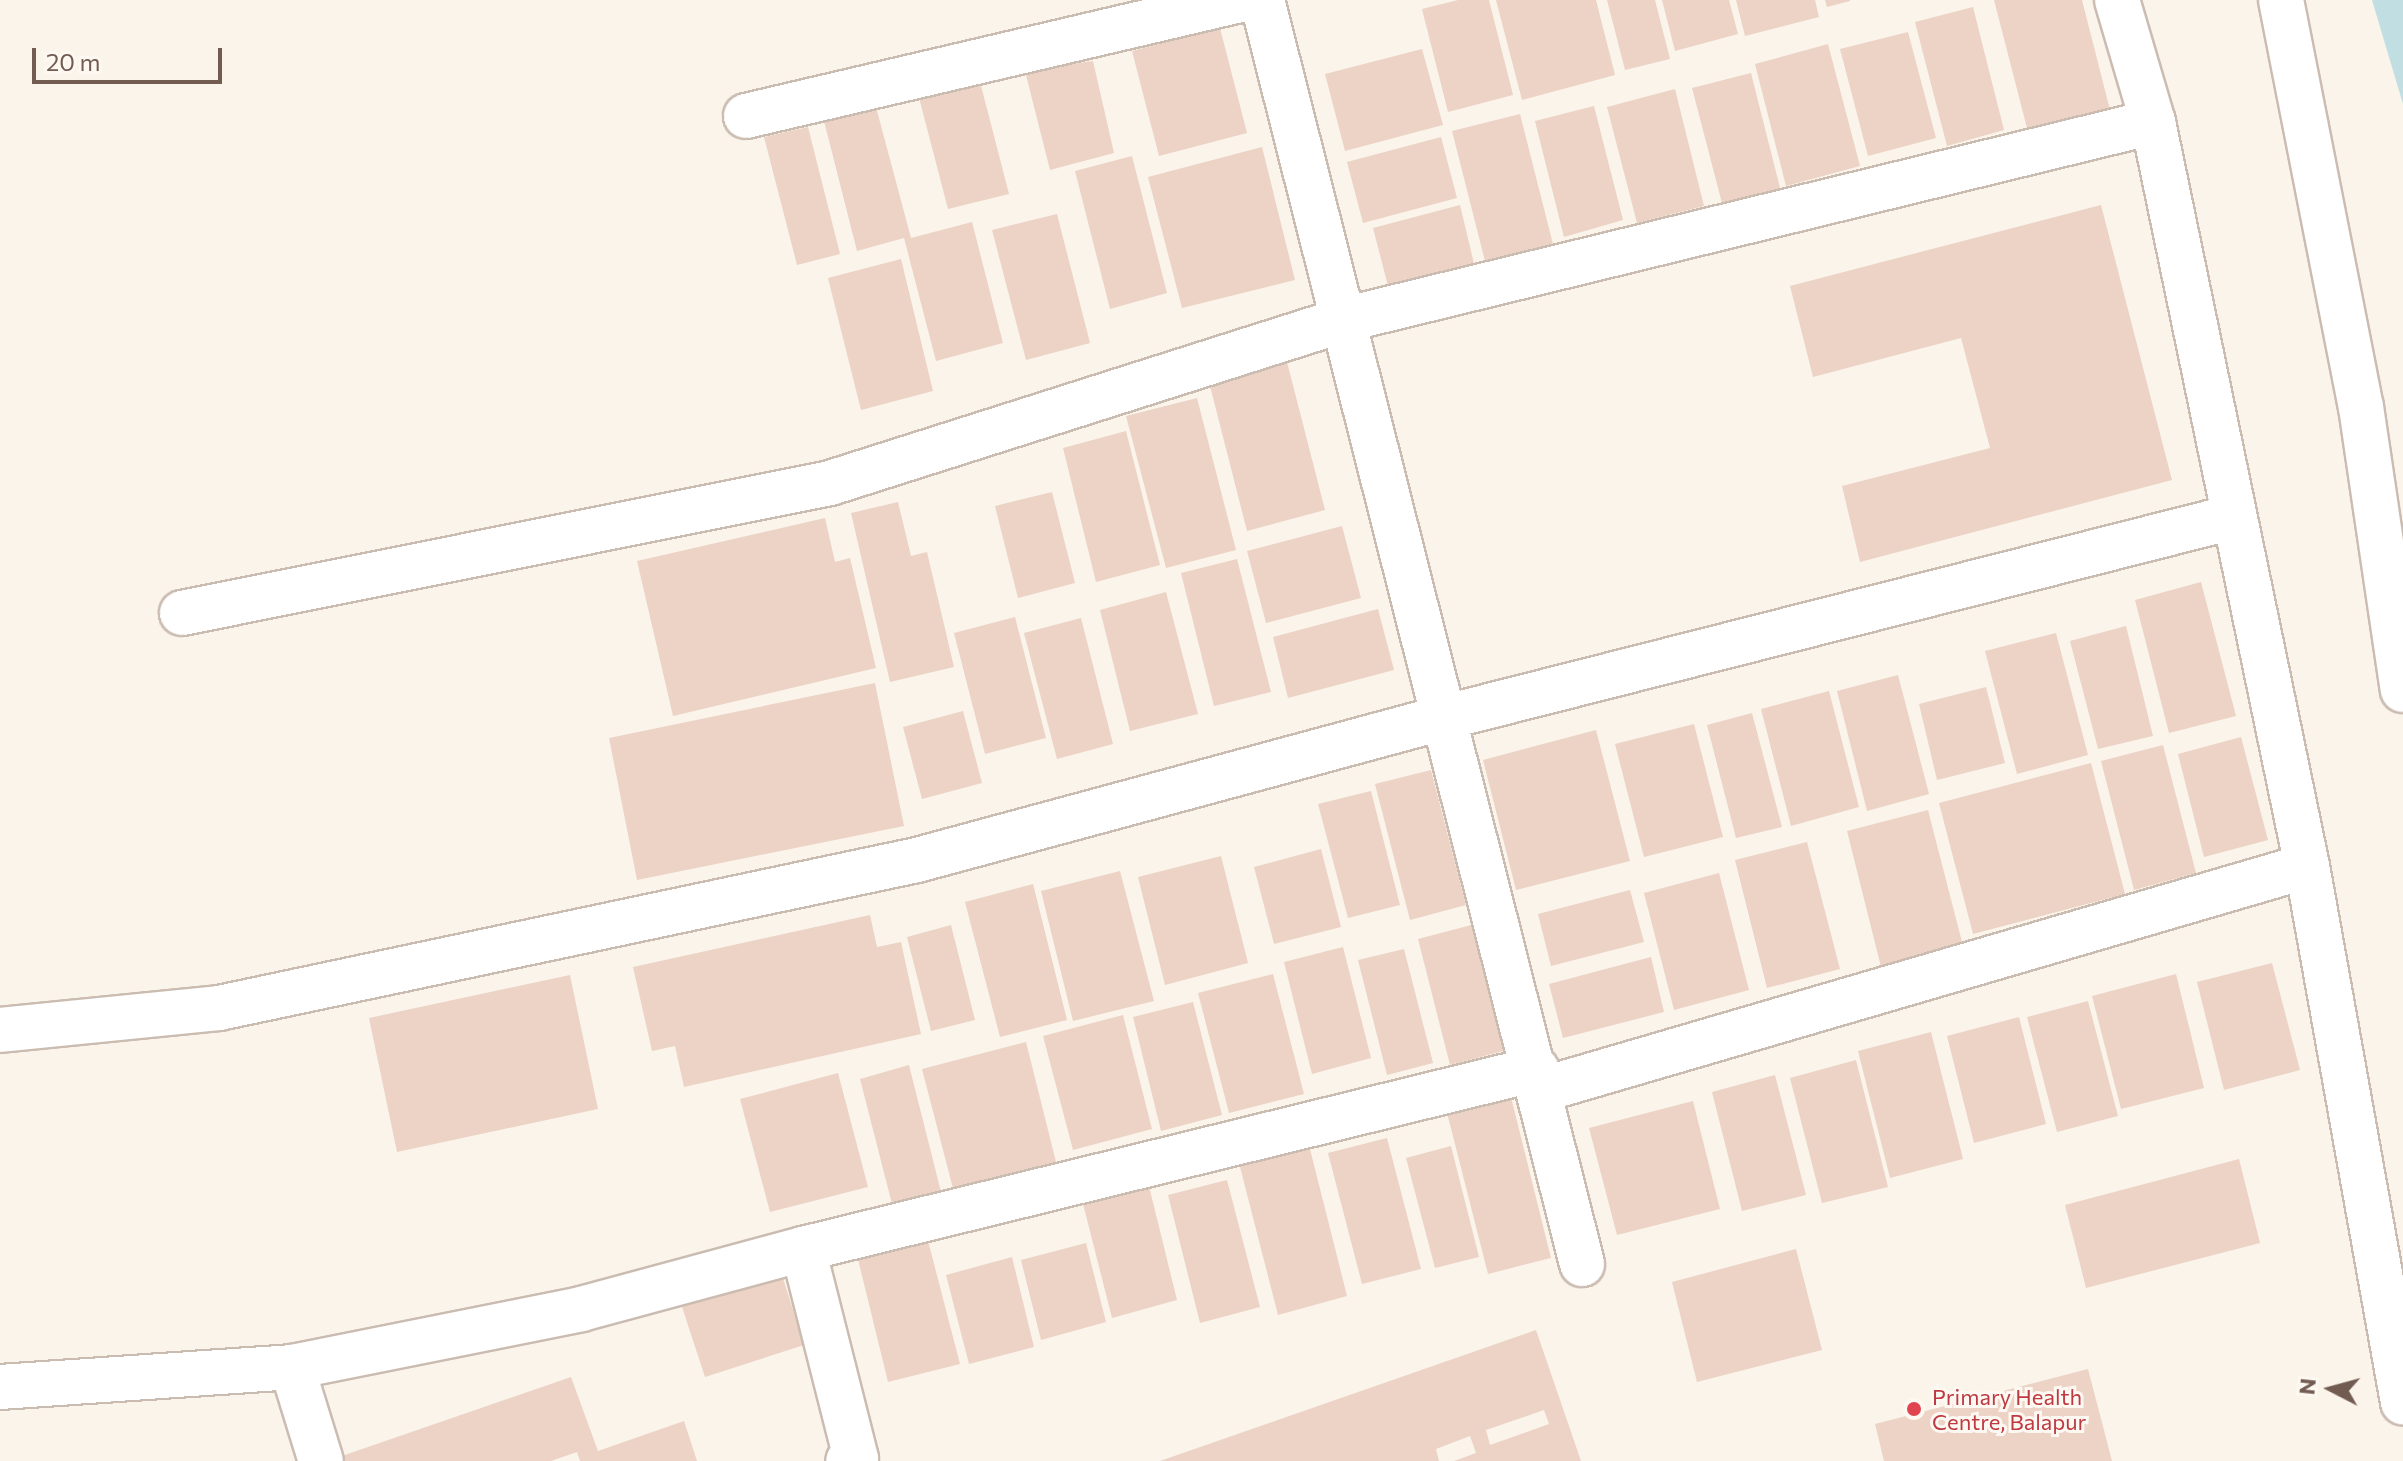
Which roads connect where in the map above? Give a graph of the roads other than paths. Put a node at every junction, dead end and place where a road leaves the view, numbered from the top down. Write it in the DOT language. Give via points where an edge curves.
graph roads {
  1 [pos="1240,0"];
  2 [pos="1262,0"];
  3 [pos="2117,0"];
  4 [pos="2281,0"];
  5 [pos="746,116"];
  6 [pos="2153,122"];
  7 [pos="1343,320"];
  8 [pos="2233,517"];
  9 [pos="182,613"];
  10 [pos="2403,690"];
  11 [pos="1442,718"];
  12 [pos="2307,866"];
  13 [pos="0,1030"];
  14 [pos="1539,1080"];
  15 [pos="803,1249"];
  16 [pos="1582,1264"];
  17 [pos="292,1367"];
  18 [pos="0,1387"];
  19 [pos="2403,1402"];
  20 [pos="321,1461"];
  21 [pos="848,1461"];
  1 -- 5 [label="street"];
  2 -- 7 [label="street"];
  3 -- 6 [label="street"];
  4 -- 10 [label="street" via="2361,407"];
  6 -- 7 [label="street"];
  6 -- 8 [label="street"];
  7 -- 9 [label="street" via="830,483"];
  7 -- 11 [label="street"];
  8 -- 11 [label="street"];
  8 -- 12 [label="street"];
  11 -- 13 [label="street" via="901,863 219,1008"];
  11 -- 14 [label="street"];
  12 -- 14 [label="street"];
  12 -- 19 [label="street"];
  14 -- 15 [label="street"];
  14 -- 16 [label="street"];
  15 -- 17 [label="street" via="581,1309"];
  15 -- 21 [label="street" via="856,1459"];
  17 -- 18 [label="street"];
  17 -- 20 [label="street"];
}
